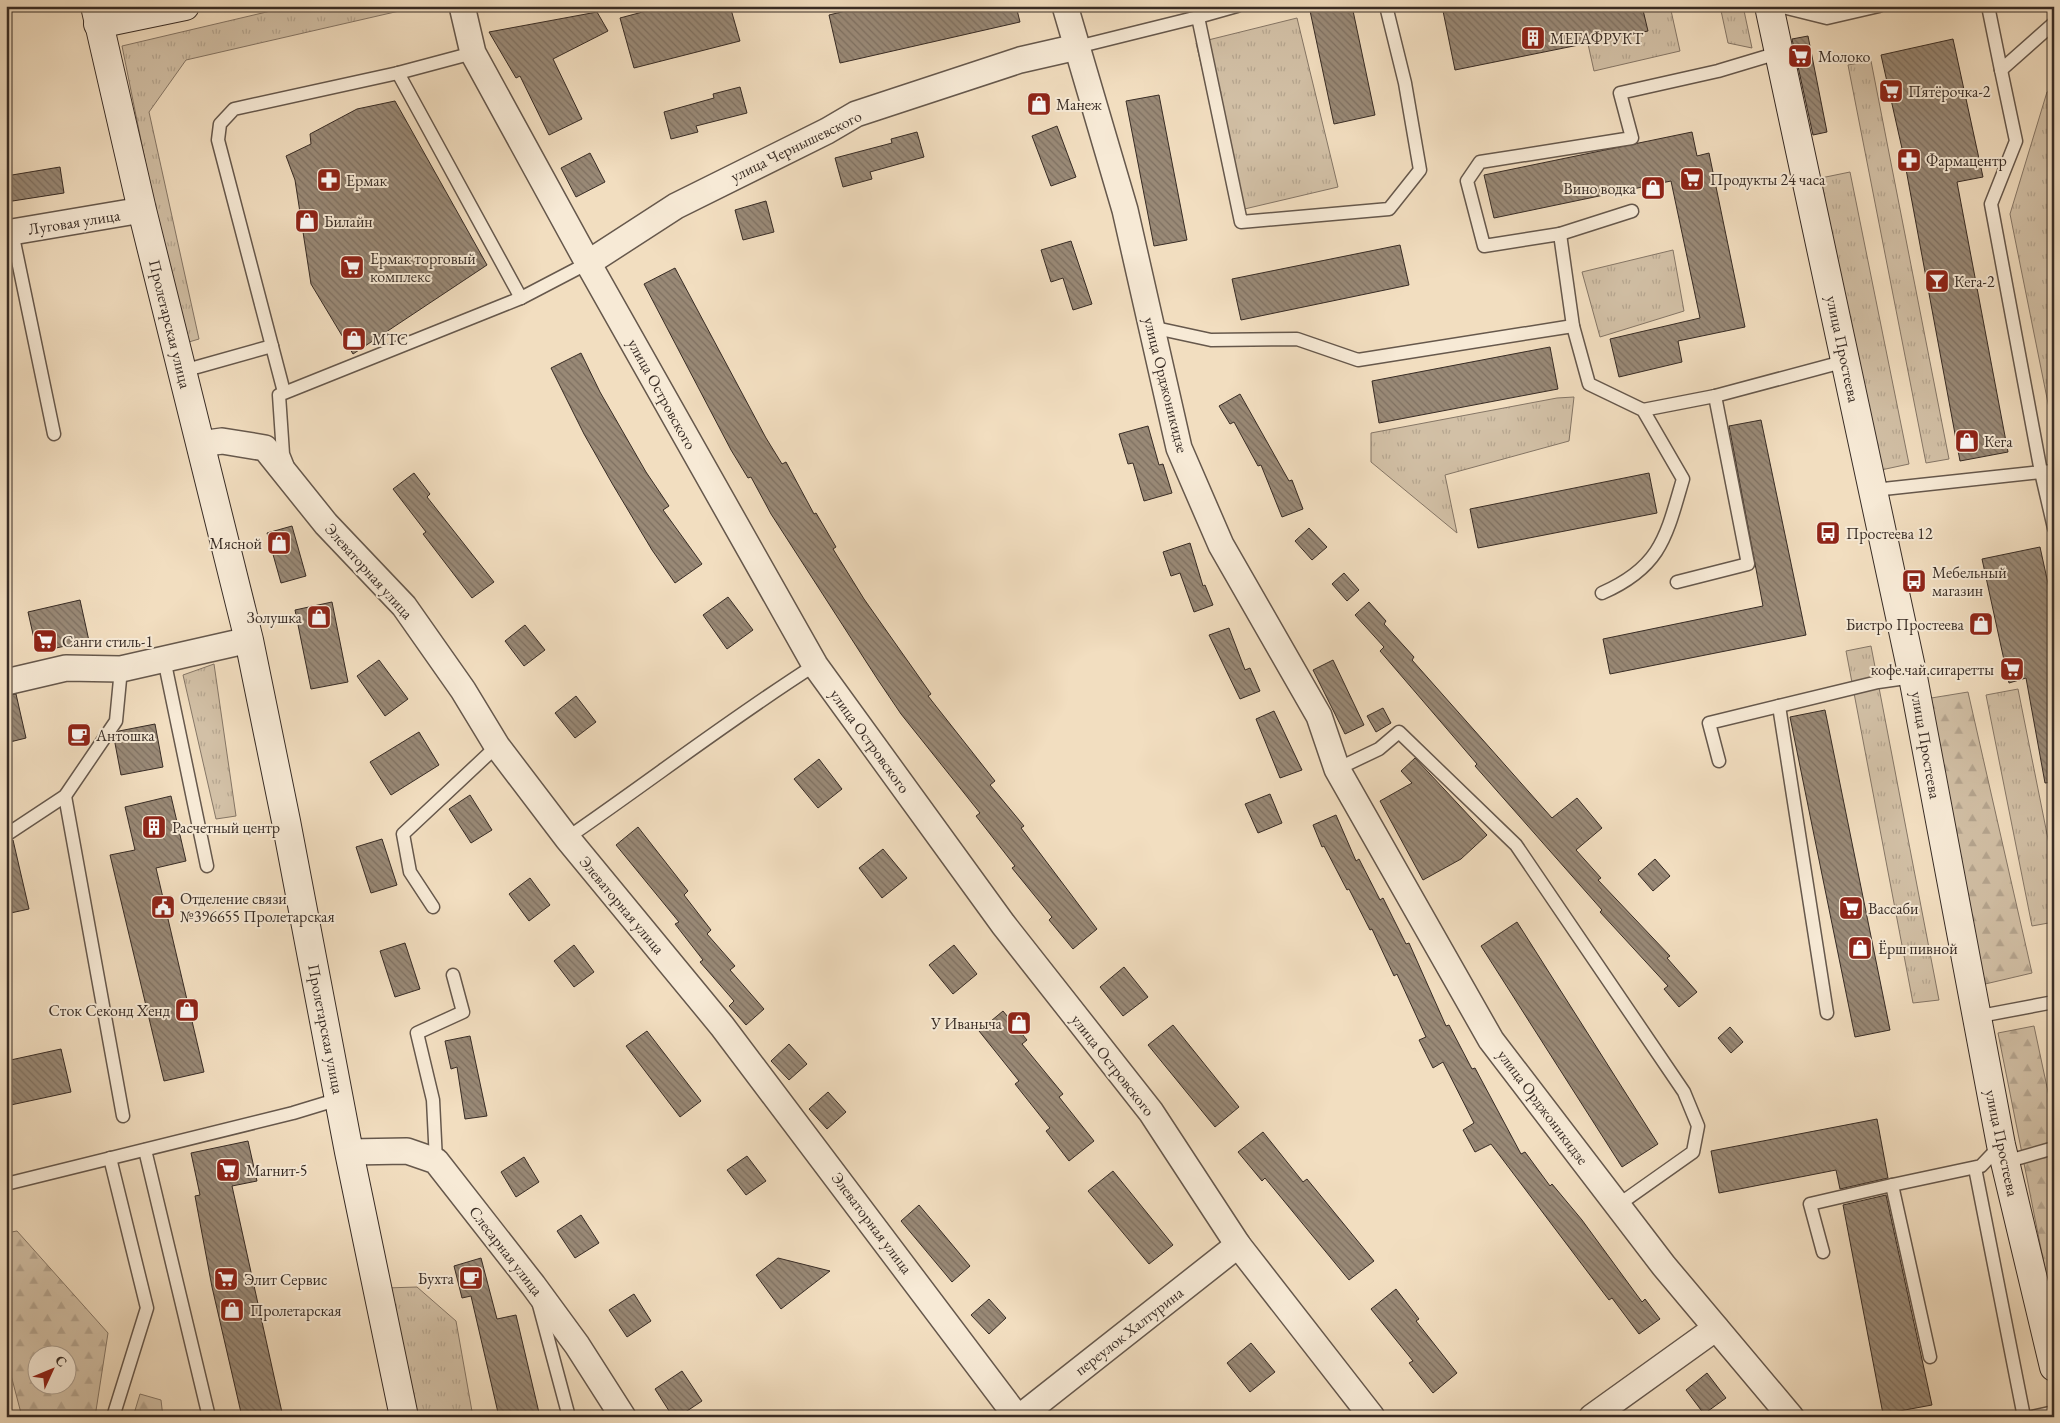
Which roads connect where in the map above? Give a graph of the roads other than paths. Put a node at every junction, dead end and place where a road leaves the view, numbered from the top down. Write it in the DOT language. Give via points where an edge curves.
graph roads {
  1 [pos="185,6"];
  2 [pos="462,6"];
  3 [pos="1065,6"];
  4 [pos="1237,6"];
  5 [pos="1386,6"];
  6 [pos="1769,6"];
  7 [pos="1780,6"];
  8 [pos="1879,6"];
  9 [pos="1988,6"];
  10 [pos="97,15"];
  11 [pos="1198,17"];
  12 [pos="2054,23"];
  13 [pos="1077,47"];
  14 [pos="473,53"];
  15 [pos="1778,54"];
  16 [pos="2001,70"];
  17 [pos="398,74"];
  18 [pos="142,210"];
  19 [pos="1632,211"];
  20 [pos="9,233"];
  21 [pos="1560,234"];
  22 [pos="588,263"];
  23 [pos="521,298"];
  24 [pos="1573,326"];
  25 [pos="1151,327"];
  26 [pos="272,346"];
  27 [pos="1846,361"];
  28 [pos="183,372"];
  29 [pos="284,392"];
  30 [pos="1715,396"];
  31 [pos="1643,410"];
  32 [pos="54,434"];
  33 [pos="200,444"];
  34 [pos="2047,471"];
  35 [pos="293,480"];
  36 [pos="1874,490"];
  37 [pos="2054,528"];
  38 [pos="1677,582"];
  39 [pos="1602,593"];
  40 [pos="249,640"];
  41 [pos="164,658"];
  42 [pos="815,666"];
  43 [pos="121,669"];
  44 [pos="1914,677"];
  45 [pos="6,682"];
  46 [pos="1778,706"];
  47 [pos="497,746"];
  48 [pos="1719,761"];
  49 [pos="1337,769"];
  50 [pos="65,796"];
  51 [pos="6,835"];
  52 [pos="566,838"];
  53 [pos="207,866"];
  54 [pos="433,907"];
  55 [pos="453,976"];
  56 [pos="2054,1002"];
  57 [pos="1827,1013"];
  58 [pos="1976,1016"];
  59 [pos="339,1099"];
  60 [pos="123,1116"];
  61 [pos="2054,1148"];
  62 [pos="145,1150"];
  63 [pos="349,1152"];
  64 [pos="2003,1154"];
  65 [pos="110,1158"];
  66 [pos="436,1161"];
  67 [pos="1975,1168"];
  68 [pos="6,1184"];
  69 [pos="1892,1185"];
  70 [pos="1618,1205"];
  71 [pos="1238,1245"];
  72 [pos="1823,1252"];
  73 [pos="533,1285"];
  74 [pos="1716,1328"];
  75 [pos="1930,1357"];
  76 [pos="2054,1368"];
  77 [pos="2054,1412"];
  78 [pos="113,1417"];
  79 [pos="209,1417"];
  80 [pos="404,1417"];
  81 [pos="569,1417"];
  82 [pos="623,1417"];
  83 [pos="1018,1417"];
  84 [pos="1372,1417"];
  85 [pos="1592,1417"];
  86 [pos="1792,1417"];
  87 [pos="2024,1417"];
  88 [pos="2032,1417"];
  1 -- 10 [label="street"];
  2 -- 14 [label="street, улица Островского"];
  3 -- 13 [label="street, улица Орджоникидзе"];
  4 -- 11 [label="lane"];
  5 -- 11 [label="lane" via="1420,170 1389,209 1241,222"];
  6 -- 15 [label="street, улица Простеева"];
  7 -- 8 [label="lane" via="1826,18"];
  9 -- 16 [label="lane"];
  10 -- 18 [label="street, Пролетарская улица"];
  11 -- 13 [label="lane"];
  12 -- 16 [label="lane"];
  13 -- 22 [label="street, улица Чернышевского" via="1020,60 856,114 676,206"];
  13 -- 25 [label="street, улица Орджоникидзе" via="1125,210"];
  14 -- 17 [label="lane"];
  14 -- 22 [label="street, улица Островского"];
  15 -- 21 [label="lane" via="1620,93 1632,138 1480,162 1467,181 1484,246"];
  15 -- 27 [label="street, улица Простеева"];
  16 -- 34 [label="lane" via="2016,141 1991,204"];
  17 -- 23 [label="lane"];
  17 -- 26 [label="lane" via="234,109 220,124 218,140"];
  18 -- 20 [label="street, Луговая улица"];
  18 -- 28 [label="street, Пролетарская улица"];
  19 -- 21 [label="lane"];
  20 -- 32 [label="lane"];
  21 -- 24 [label="lane"];
  22 -- 23 [label="lane"];
  22 -- 42 [label="street, улица Островского"];
  23 -- 29 [label="lane"];
  24 -- 25 [label="lane" via="1358,360 1297,339 1211,340"];
  24 -- 31 [label="lane" via="1589,384"];
  25 -- 49 [label="street, улица Орджоникидзе" via="1179,448 1221,545 1319,716"];
  26 -- 28 [label="lane"];
  26 -- 29 [label="lane"];
  27 -- 30 [label="lane"];
  27 -- 36 [label="street, улица Простеева"];
  28 -- 33 [label="street, Пролетарская улица"];
  29 -- 35 [label="lane" via="279,394 283,454"];
  30 -- 31 [label="lane"];
  30 -- 38 [label="lane" via="1748,564"];
  31 -- 39 [label="lane" via="1683,480 1666,538 1647,565 1622,584"];
  33 -- 35 [label="street, Элеваторная улица" via="222,441 265,448"];
  33 -- 40 [label="street, Пролетарская улица"];
  34 -- 36 [label="lane"];
  34 -- 37 [label="lane"];
  35 -- 47 [label="street, Элеваторная улица" via="326,524 404,606 463,690"];
  36 -- 44 [label="street, улица Простеева"];
  40 -- 41 [label="street"];
  40 -- 59 [label="street, Пролетарская улица"];
  41 -- 43 [label="street"];
  41 -- 53 [label="lane"];
  42 -- 52 [label="lane" via="768,695"];
  42 -- 71 [label="street, улица Островского" via="1003,924 1151,1112"];
  43 -- 45 [label="street" via="66,668"];
  43 -- 50 [label="lane" via="116,721"];
  44 -- 46 [label="lane" via="1878,682"];
  44 -- 58 [label="street, улица Простеева"];
  46 -- 48 [label="lane" via="1710,723"];
  46 -- 57 [label="lane"];
  47 -- 52 [label="street, Элеваторная улица"];
  47 -- 54 [label="lane" via="403,834 410,872"];
  49 -- 70 [label="street, улица Орджоникидзе" via="1491,1040"];
  49 -- 70 [label="lane" via="1379,749 1400,732 1516,845 1684,1092 1698,1126 1693,1152"];
  50 -- 51 [label="lane"];
  50 -- 60 [label="lane"];
  52 -- 83 [label="street, Элеваторная улица" via="722,1026"];
  55 -- 66 [label="lane" via="463,1012 417,1033 433,1100"];
  56 -- 58 [label="lane"];
  58 -- 64 [label="street, улица Простеева"];
  59 -- 62 [label="lane"];
  59 -- 63 [label="street, Пролетарская улица"];
  61 -- 64 [label="lane"];
  62 -- 65 [label="lane"];
  62 -- 79 [label="lane"];
  63 -- 66 [label="street" via="407,1151"];
  63 -- 80 [label="street, Пролетарская улица"];
  64 -- 67 [label="lane"];
  64 -- 76 [label="street, улица Простеева"];
  65 -- 68 [label="lane"];
  65 -- 78 [label="lane" via="147,1308"];
  66 -- 73 [label="street, Слесарная улица"];
  67 -- 69 [label="lane"];
  67 -- 87 [label="lane"];
  69 -- 72 [label="lane" via="1810,1204"];
  69 -- 75 [label="lane"];
  70 -- 74 [label="street, улица Орджоникидзе"];
  71 -- 83 [label="street, переулок Халтурина"];
  71 -- 84 [label="street, улица Островского"];
  73 -- 81 [label="lane"];
  73 -- 82 [label="street, Слесарная улица" via="577,1345"];
  74 -- 85 [label="street"];
  74 -- 86 [label="street, улица Орджоникидзе"];
  77 -- 88 [label="lane"];
}
